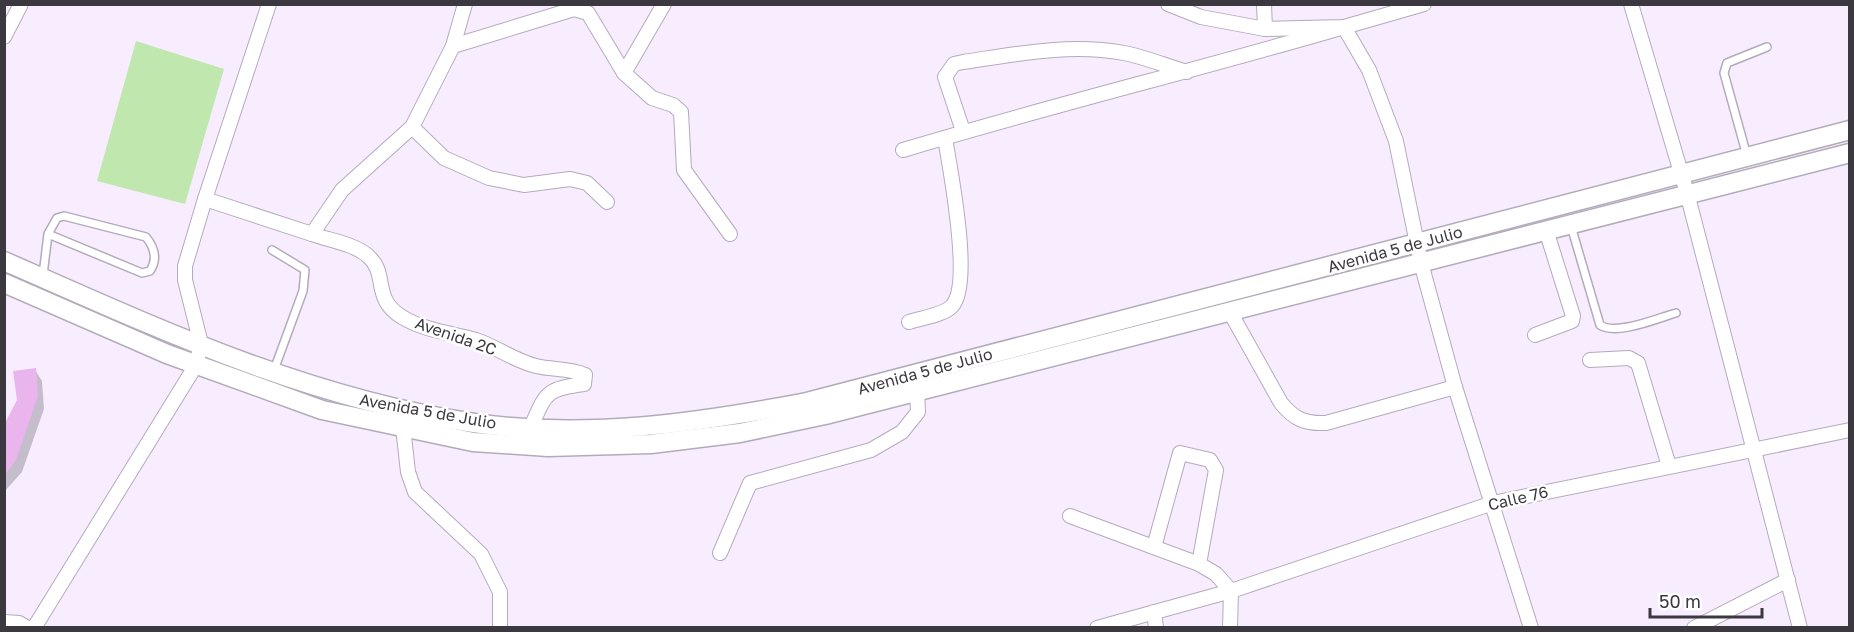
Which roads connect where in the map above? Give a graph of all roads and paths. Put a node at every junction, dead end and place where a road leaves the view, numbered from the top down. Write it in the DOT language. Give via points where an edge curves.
graph roads {
  1 [pos="21,4"];
  2 [pos="269,4"];
  3 [pos="465,4"];
  4 [pos="664,4"];
  5 [pos="1168,4"];
  6 [pos="1264,4"];
  7 [pos="1424,4"];
  8 [pos="1631,4"];
  9 [pos="1344,27"];
  10 [pos="1265,28"];
  11 [pos="4,37"];
  12 [pos="453,46"];
  13 [pos="1767,47"];
  14 [pos="1189,72"];
  15 [pos="624,73"];
  16 [pos="412,127"];
  17 [pos="1850,130"];
  18 [pos="963,131"];
  19 [pos="945,138"];
  20 [pos="903,150"];
  21 [pos="1850,153"];
  22 [pos="1747,156"];
  23 [pos="1680,173"];
  24 [pos="1687,193"];
  25 [pos="205,199"];
  26 [pos="607,202"];
  27 [pos="1571,226"];
  28 [pos="1546,230"];
  29 [pos="48,234"];
  30 [pos="312,234"];
  31 [pos="730,234"];
  32 [pos="1418,243"];
  33 [pos="272,250"];
  34 [pos="4,261"];
  35 [pos="1421,263"];
  36 [pos="42,278"];
  37 [pos="4,283"];
  38 [pos="1230,312"];
  39 [pos="1676,313"];
  40 [pos="909,322"];
  41 [pos="1535,335"];
  42 [pos="201,344"];
  43 [pos="1590,360"];
  44 [pos="196,365"];
  45 [pos="273,372"];
  46 [pos="1455,387"];
  47 [pos="917,391"];
  48 [pos="403,427"];
  49 [pos="531,427"];
  50 [pos="1850,430"];
  51 [pos="1755,448"];
  52 [pos="1668,466"];
  53 [pos="1493,503"];
  54 [pos="1070,516"];
  55 [pos="1154,546"];
  56 [pos="720,553"];
  57 [pos="1199,564"];
  58 [pos="1788,580"];
  59 [pos="1231,591"];
  60 [pos="1154,612"];
  61 [pos="4,622"];
  62 [pos="28,627"];
  63 [pos="34,627"];
  64 [pos="500,627"];
  65 [pos="1097,627"];
  66 [pos="1156,627"];
  67 [pos="1230,627"];
  68 [pos="1531,627"];
  69 [pos="1694,627"];
  70 [pos="1800,627"];
  1 -- 11 [label="street"];
  2 -- 25 [label="street"];
  3 -- 12 [label="street"];
  4 -- 15 [label="street"];
  5 -- 10 [label="street" via="1201,17"];
  6 -- 10 [label="street"];
  7 -- 9 [label="street"];
  8 -- 23 [label="street"];
  9 -- 10 [label="street"];
  9 -- 14 [label="street"];
  9 -- 32 [label="street" via="1369,70 1396,141"];
  12 -- 15 [label="street" via="574,9 582,10 588,13"];
  12 -- 16 [label="street"];
  13 -- 22 [label="lane" via="1727,63 1724,73"];
  14 -- 18 [label="street"];
  14 -- 18 [label="street" via="1126,53 1060,48 954,64 945,77"];
  15 -- 31 [label="street" via="652,98 681,112 684,170"];
  16 -- 26 [label="street" via="444,158 489,178 525,185 570,179 587,183"];
  16 -- 30 [label="street" via="342,190"];
  17 -- 22 [label="main road, Avenida 5 de Julio"];
  18 -- 19 [label="street"];
  19 -- 20 [label="street"];
  19 -- 40 [label="street" via="957,214 959,296 951,308"];
  21 -- 24 [label="main road, Avenida 5 de Julio"];
  22 -- 23 [label="main road, Avenida 5 de Julio"];
  23 -- 24 [label="street"];
  23 -- 32 [label="main road, Avenida 5 de Julio"];
  24 -- 27 [label="main road, Avenida 5 de Julio"];
  24 -- 51 [label="street"];
  25 -- 30 [label="street"];
  25 -- 42 [label="street" via="185,266"];
  27 -- 28 [label="main road, Avenida 5 de Julio"];
  27 -- 39 [label="lane" via="1600,325 1607,330 1618,329"];
  28 -- 35 [label="main road, Avenida 5 de Julio"];
  28 -- 41 [label="street" via="1573,316 1572,321"];
  29 -- 29 [label="lane" via="57,218 64,216 146,237 153,245 154,265 142,273"];
  29 -- 36 [label="lane"];
  30 -- 49 [label="street, Avenida 2C" via="366,254 378,272 381,296 402,317 441,333 477,341 534,366 585,375 584,384 554,389 545,396"];
  32 -- 35 [label="street"];
  32 -- 49 [label="main road, Avenida 5 de Julio" via="807,402 654,426"];
  33 -- 45 [label="lane" via="305,270 303,291"];
  34 -- 36 [label="main road, Avenida 5 de Julio"];
  35 -- 38 [label="main road, Avenida 5 de Julio"];
  35 -- 46 [label="street"];
  36 -- 42 [label="main road, Avenida 5 de Julio"];
  37 -- 44 [label="main road, Avenida 5 de Julio"];
  38 -- 46 [label="street" via="1281,403 1291,416 1309,424 1326,423"];
  38 -- 47 [label="main road, Avenida 5 de Julio"];
  42 -- 44 [label="street"];
  42 -- 45 [label="main road, Avenida 5 de Julio"];
  43 -- 52 [label="street" via="1629,357 1638,363"];
  44 -- 48 [label="main road, Avenida 5 de Julio" via="322,410"];
  44 -- 63 [label="street"];
  45 -- 49 [label="main road, Avenida 5 de Julio" via="394,408 476,423"];
  46 -- 53 [label="street"];
  47 -- 48 [label="main road, Avenida 5 de Julio" via="740,433 651,444 548,447 472,442"];
  47 -- 56 [label="street" via="918,412 902,432 871,450 750,483"];
  48 -- 64 [label="street" via="408,472 415,492 481,554 500,592"];
  50 -- 51 [label="street, Calle 76"];
  51 -- 52 [label="street, Calle 76"];
  51 -- 58 [label="street"];
  52 -- 53 [label="street, Calle 76"];
  53 -- 59 [label="street, Calle 76"];
  53 -- 68 [label="street"];
  54 -- 55 [label="street"];
  55 -- 57 [label="street"];
  55 -- 57 [label="street" via="1180,453 1210,460 1216,470"];
  57 -- 59 [label="street" via="1216,574"];
  58 -- 69 [label="street"];
  58 -- 70 [label="street"];
  59 -- 60 [label="street, Calle 76"];
  59 -- 67 [label="street"];
  60 -- 65 [label="street, Calle 76"];
  60 -- 66 [label="street"];
  61 -- 62 [label="street"];
}
